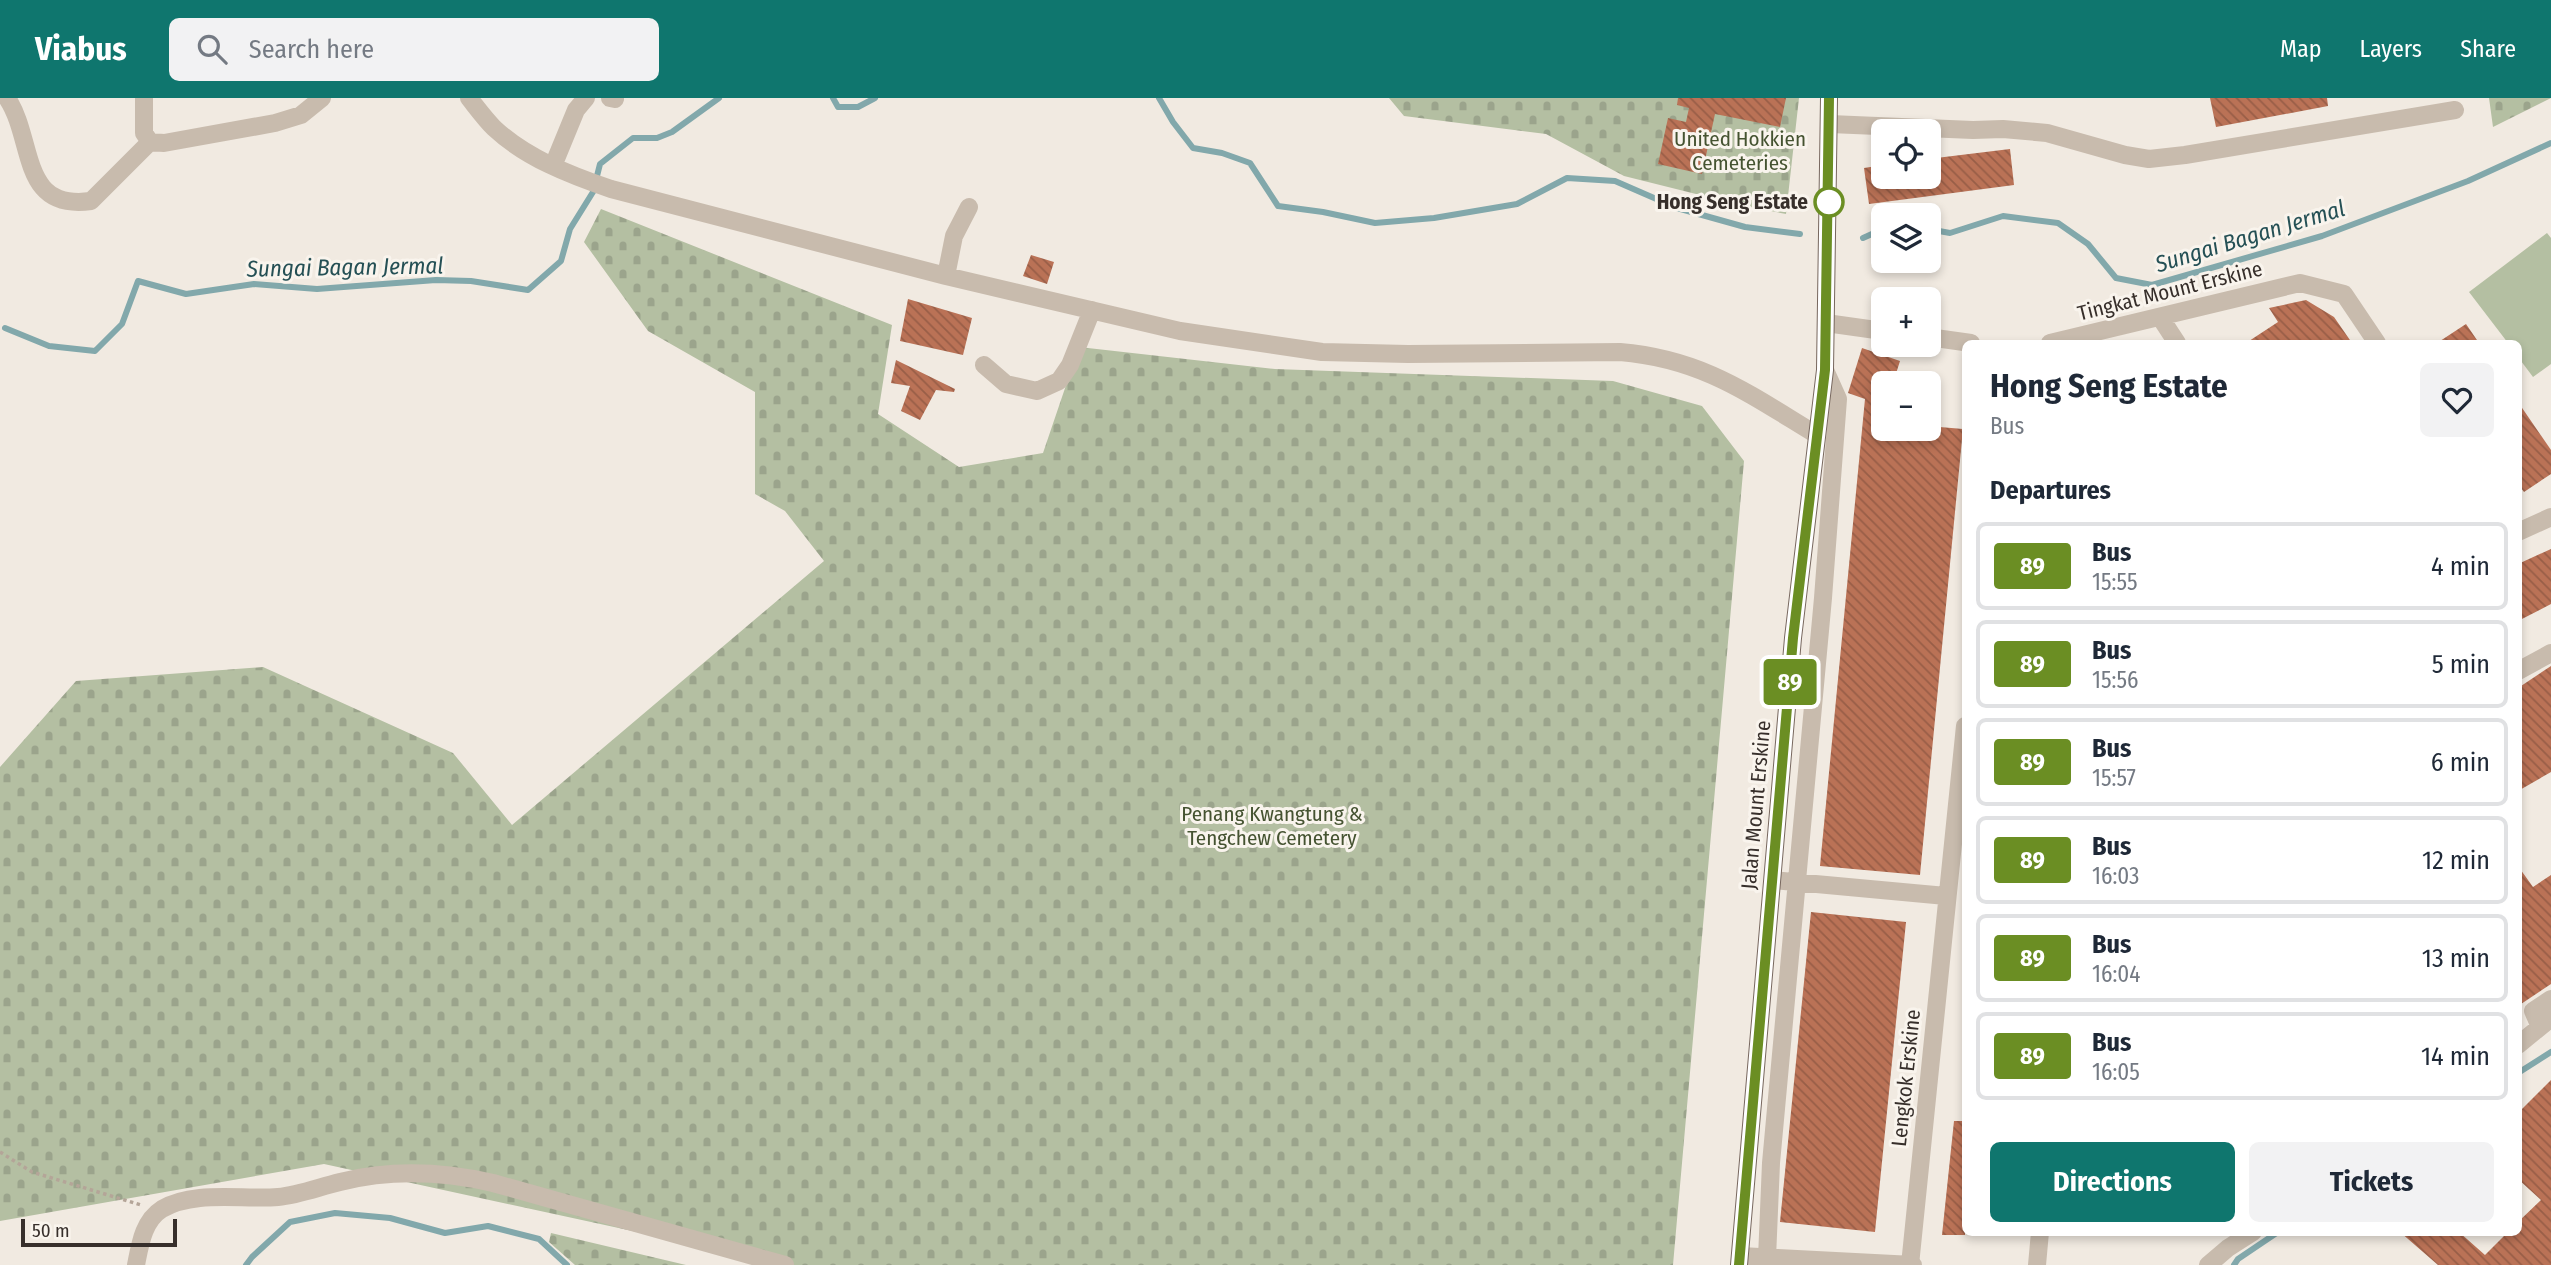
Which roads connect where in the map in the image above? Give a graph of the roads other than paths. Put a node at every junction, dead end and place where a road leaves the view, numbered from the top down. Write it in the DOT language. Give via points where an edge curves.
graph roads {
  1 [pos="7,98"];
  2 [pos="144,98"];
  3 [pos="322,98"];
  4 [pos="586,98"];
  5 [pos="1829,98"];
  6 [pos="480,102"];
  7 [pos="2455,110"];
  8 [pos="1830,124"];
  9 [pos="150,142"];
  10 [pos="553,166"];
  11 [pos="969,207"];
  12 [pos="946,276"];
  13 [pos="1092,310"];
  14 [pos="2160,317"];
  15 [pos="1826,323"];
  16 [pos="1871,329"];
  17 [pos="1941,339"];
  18 [pos="2063,340"];
  19 [pos="2175,340"];
  20 [pos="2375,340"];
  21 [pos="1962,342"];
  22 [pos="984,365"];
  23 [pos="1825,370"];
  24 [pos="1817,435"];
  25 [pos="2551,517"];
  26 [pos="2522,530"];
  27 [pos="2551,653"];
  28 [pos="2522,669"];
  29 [pos="1962,753"];
  30 [pos="1773,880"];
  31 [pos="1797,881"];
  32 [pos="1946,896"];
  33 [pos="2551,999"];
  34 [pos="2546,1023"];
  35 [pos="2522,1042"];
  36 [pos="2040,1236"];
  37 [pos="2247,1236"];
  38 [pos="1767,1258"];
  39 [pos="1739,1260"];
  40 [pos="136,1265"];
  41 [pos="785,1265"];
  42 [pos="1911,1265"];
  43 [pos="2037,1265"];
  44 [pos="2208,1265"];
  1 -- 9 [label="street" via="22,127 27,159 37,179 50,196 62,200 91,201"];
  2 -- 9 [label="street" via="144,133"];
  3 -- 9 [label="street" via="301,115 275,124"];
  4 -- 10 [label="street" via="576,110"];
  5 -- 8 [label="main road, Jalan Mount Erskine"];
  6 -- 10 [label="street" via="494,127 521,150"];
  7 -- 8 [label="street" via="2148,159 2047,133"];
  8 -- 15 [label="main road, Jalan Mount Erskine"];
  10 -- 12 [label="street" via="611,189"];
  11 -- 12 [label="street" via="954,236"];
  12 -- 13 [label="street"];
  13 -- 22 [label="street" via="1059,381 1037,391 1006,384"];
  13 -- 24 [label="street" via="1180,331 1322,352 1648,354 1709,372"];
  14 -- 18 [label="street, Tingkat Mount Erskine"];
  14 -- 19 [label="street"];
  14 -- 20 [label="street, Tingkat Mount Erskine" via="2300,283 2344,294"];
  15 -- 16 [label="street"];
  15 -- 23 [label="main road, Jalan Mount Erskine"];
  17 -- 21 [label="street"];
  23 -- 24 [label="main road, Jalan Mount Erskine"];
  23 -- 31 [label="street" via="1838,399"];
  24 -- 30 [label="main road, Jalan Mount Erskine" via="1793,638"];
  25 -- 26 [label="street"];
  27 -- 28 [label="street"];
  29 -- 32 [label="street, Lengkok Erskine"];
  30 -- 31 [label="street"];
  30 -- 39 [label="main road, Jalan Mount Erskine"];
  31 -- 32 [label="street"];
  31 -- 38 [label="street" via="1771,1163"];
  32 -- 42 [label="street, Lengkok Erskine"];
  33 -- 34 [label="street" via="2533,1011"];
  34 -- 35 [label="street"];
  36 -- 43 [label="street"];
  37 -- 44 [label="street"];
  38 -- 39 [label="street, Lengkok Erskine"];
  38 -- 42 [label="street, Lengkok Erskine"];
  40 -- 41 [label="street" via="151,1219 172,1204 281,1196 370,1176 431,1172 493,1184"];
}
